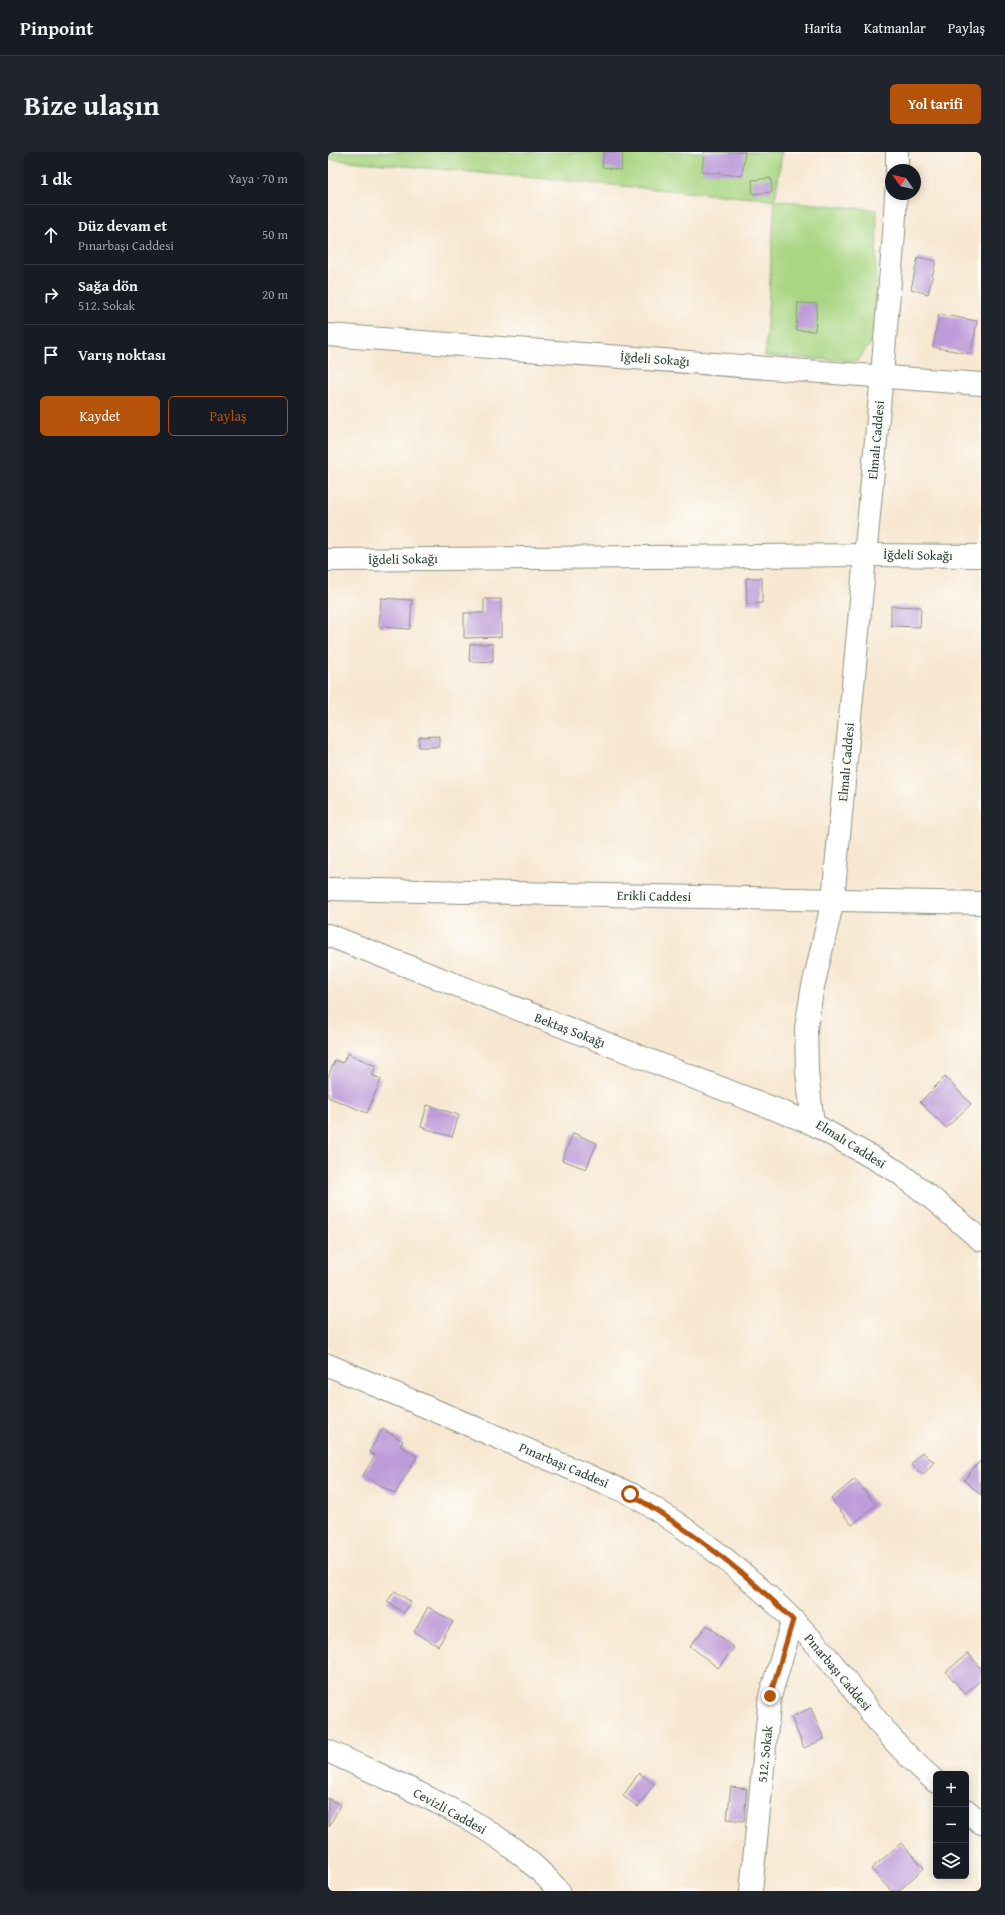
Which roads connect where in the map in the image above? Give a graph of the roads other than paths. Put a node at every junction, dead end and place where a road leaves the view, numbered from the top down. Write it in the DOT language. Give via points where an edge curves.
graph roads {
  1 [pos="897,152"];
  2 [pos="897,164"];
  3 [pos="896,200"];
  4 [pos="328,335"];
  5 [pos="882,375"];
  6 [pos="981,384"];
  7 [pos="865,555"];
  8 [pos="981,556"];
  9 [pos="328,560"];
  10 [pos="328,889"];
  11 [pos="833,900"];
  12 [pos="981,903"];
  13 [pos="328,935"];
  14 [pos="813,1124"];
  15 [pos="981,1240"];
  16 [pos="328,1366"];
  17 [pos="793,1620"];
  18 [pos="328,1752"];
  19 [pos="933,1779"];
  20 [pos="969,1813"];
  21 [pos="981,1823"];
  22 [pos="559,1891"];
  23 [pos="751,1891"];
  1 -- 2 [label="street"];
  3 -- 5 [label="street, Elmalı Caddesi"];
  4 -- 5 [label="street, İğdeli Sokağı"];
  5 -- 6 [label="street, İğdeli Sokağı"];
  5 -- 7 [label="street, Elmalı Caddesi"];
  7 -- 8 [label="street, İğdeli Sokağı"];
  7 -- 9 [label="street, İğdeli Sokağı"];
  7 -- 11 [label="street, Elmalı Caddesi"];
  10 -- 11 [label="street, Erikli Caddesi"];
  11 -- 12 [label="street, Erikli Caddesi"];
  11 -- 14 [label="street, Elmalı Caddesi" via="806,1028 807,1072"];
  13 -- 14 [label="street, Bektaş Sokağı"];
  14 -- 15 [label="street, Elmalı Caddesi" via="898,1172"];
  16 -- 17 [label="street, Pınarbaşı Caddesi" via="630,1494 671,1518 715,1550"];
  17 -- 19 [label="street, Pınarbaşı Caddesi" via="818,1646 907,1756"];
  17 -- 23 [label="street, 512. Sokak" via="770,1696"];
  18 -- 22 [label="street, Cevizli Caddesi" via="427,1797 462,1816 528,1861"];
  20 -- 21 [label="street"];
}
